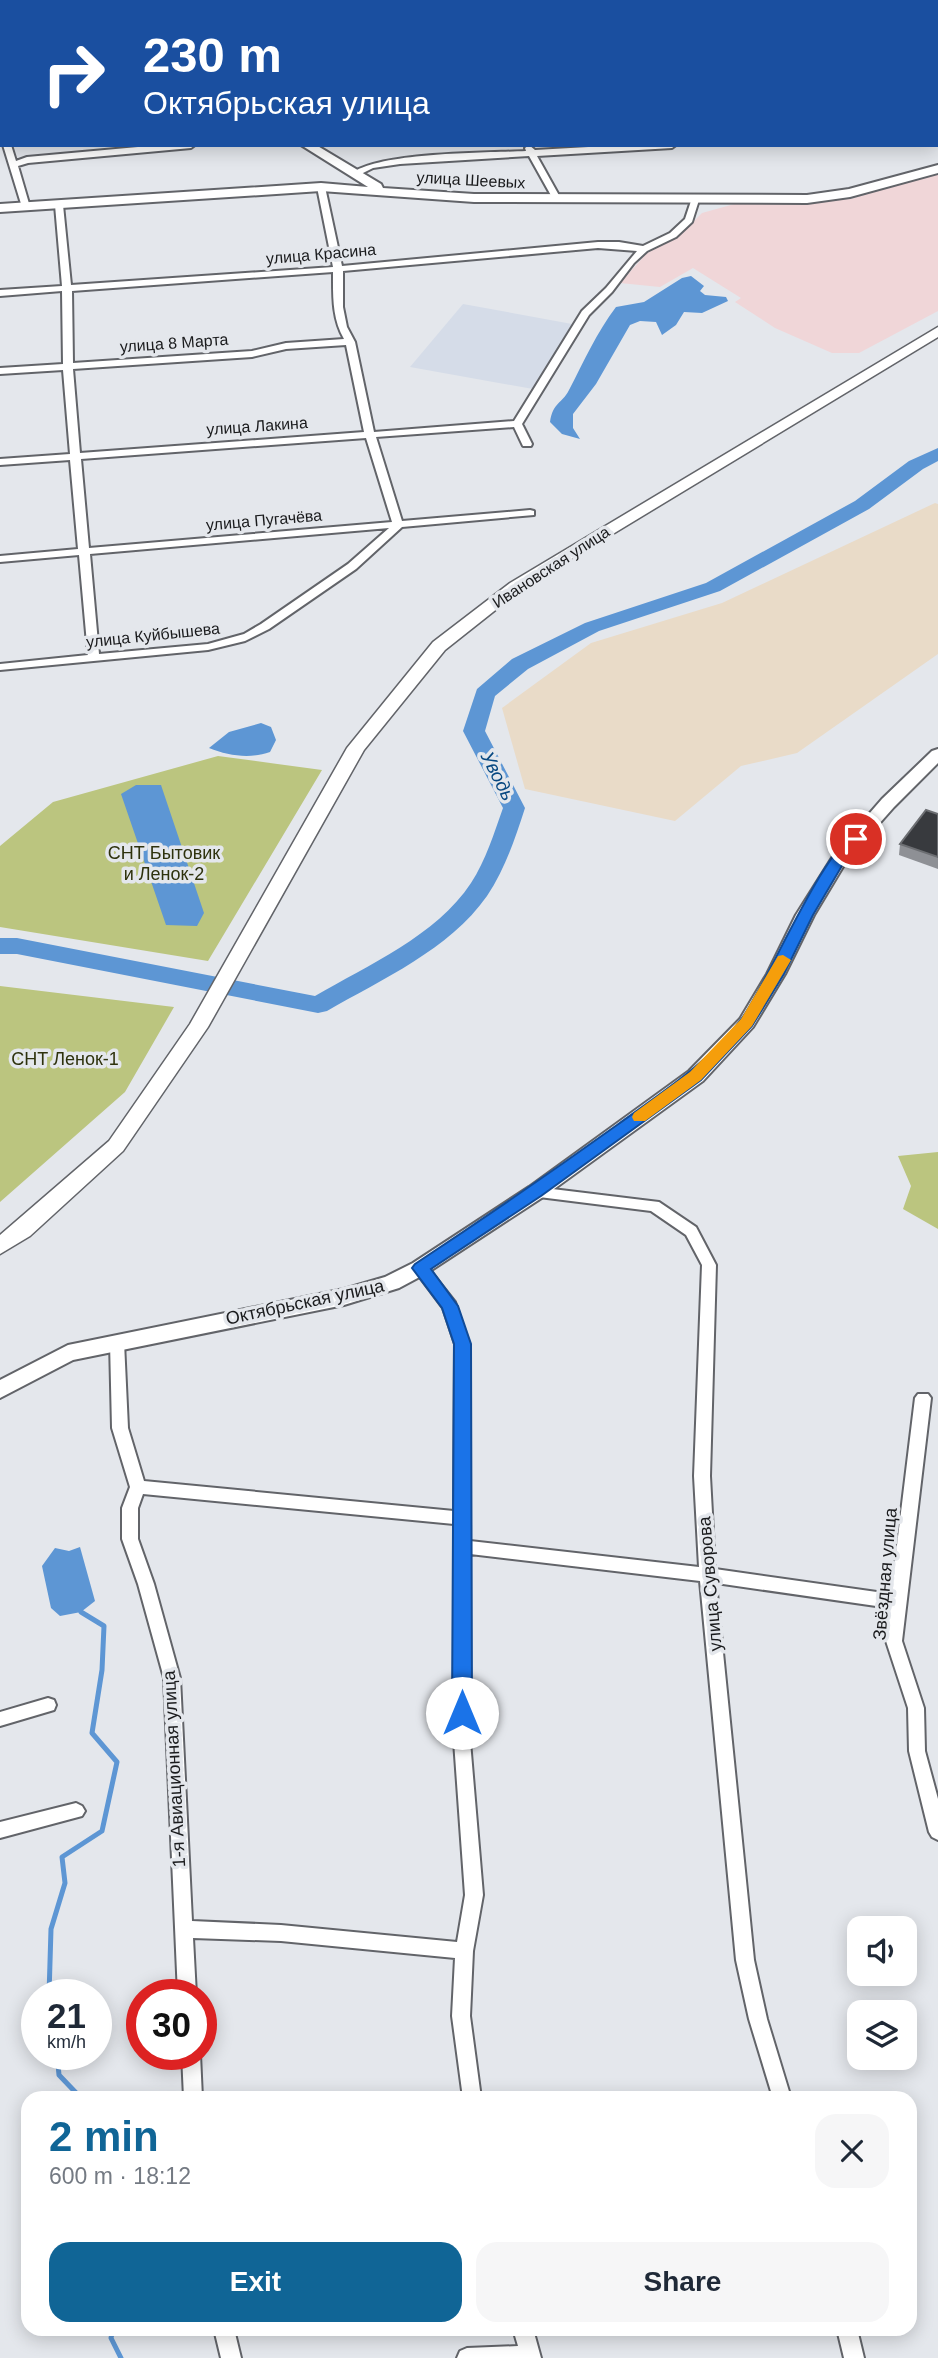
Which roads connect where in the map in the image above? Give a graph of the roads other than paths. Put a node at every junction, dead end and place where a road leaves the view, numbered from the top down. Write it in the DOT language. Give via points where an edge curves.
graph roads {
  1 [pos="169,147"];
  2 [pos="310,147"];
  3 [pos="600,147"];
  4 [pos="529,149"];
  5 [pos="6,151"];
  6 [pos="13,165"];
  7 [pos="938,170"];
  8 [pos="355,174"];
  9 [pos="321,187"];
  10 [pos="381,190"];
  11 [pos="556,199"];
  12 [pos="695,200"];
  13 [pos="59,205"];
  14 [pos="26,207"];
  15 [pos="0,208"];
  16 [pos="644,249"];
  17 [pos="338,269"];
  18 [pos="67,289"];
  19 [pos="0,293"];
  20 [pos="938,331"];
  21 [pos="350,342"];
  22 [pos="68,366"];
  23 [pos="0,371"];
  24 [pos="517,424"];
  25 [pos="369,434"];
  26 [pos="527,444"];
  27 [pos="75,455"];
  28 [pos="0,462"];
  29 [pos="530,513"];
  30 [pos="398,525"];
  31 [pos="85,551"];
  32 [pos="0,559"];
  33 [pos="94,658"];
  34 [pos="0,667"];
  35 [pos="938,754"];
  36 [pos="536,1192"];
  37 [pos="0,1246"];
  38 [pos="421,1268"];
  39 [pos="117,1342"];
  40 [pos="0,1390"];
  41 [pos="923,1398"];
  42 [pos="138,1487"];
  43 [pos="463,1518"];
  44 [pos="462,1547"];
  45 [pos="707,1575"];
  46 [pos="898,1602"];
  47 [pos="48,1705"];
  48 [pos="0,1718"];
  49 [pos="76,1811"];
  50 [pos="0,1830"];
  51 [pos="938,1832"];
  52 [pos="183,1929"];
  53 [pos="464,1951"];
  54 [pos="186,1979"];
  55 [pos="192,2070"];
  56 [pos="193,2091"];
  57 [pos="471,2091"];
  58 [pos="780,2091"];
  59 [pos="226,2336"];
  60 [pos="525,2336"];
  61 [pos="849,2336"];
  62 [pos="530,2357"];
  63 [pos="231,2358"];
  64 [pos="467,2358"];
  65 [pos="854,2358"];
  1 -- 6 [label="street"];
  2 -- 8 [label="street"];
  3 -- 4 [label="street"];
  4 -- 8 [label="street" via="400,161"];
  4 -- 11 [label="street"];
  5 -- 6 [label="street"];
  6 -- 14 [label="street"];
  7 -- 12 [label="street, улица Шеевых" via="850,194"];
  8 -- 10 [label="street"];
  9 -- 10 [label="street, улица Шеевых"];
  9 -- 13 [label="street, улица Шеевых"];
  9 -- 17 [label="street"];
  10 -- 11 [label="street, улица Шеевых"];
  11 -- 12 [label="street, улица Шеевых"];
  12 -- 16 [label="street" via="689,220 673,235"];
  13 -- 14 [label="street, улица Шеевых"];
  13 -- 18 [label="street"];
  14 -- 15 [label="street, улица Шеевых"];
  16 -- 17 [label="street, улица Красина" via="598,245"];
  16 -- 24 [label="street" via="585,313"];
  17 -- 18 [label="street, улица Красина"];
  17 -- 21 [label="street" via="338,307"];
  18 -- 19 [label="street, улица Красина"];
  18 -- 22 [label="street"];
  20 -- 37 [label="main road, Ивановская улица" via="516,586 439,646 356,748 198,1027 116,1146"];
  21 -- 22 [label="street, улица 8 Марта" via="286,346 252,354"];
  21 -- 25 [label="street"];
  22 -- 23 [label="street, улица 8 Марта"];
  22 -- 27 [label="street"];
  24 -- 25 [label="street, улица Лакина"];
  24 -- 26 [label="street"];
  25 -- 27 [label="street, улица Лакина"];
  25 -- 30 [label="street"];
  27 -- 28 [label="street, улица Лакина"];
  27 -- 31 [label="street"];
  29 -- 30 [label="street, улица Пугачёва"];
  30 -- 31 [label="street, улица Пугачёва"];
  30 -- 33 [label="street, улица Куйбышева" via="333,582 260,630 208,647"];
  31 -- 32 [label="street, улица Пугачёва"];
  31 -- 33 [label="street"];
  33 -- 34 [label="street, улица Куйбышева"];
  35 -- 36 [label="street, Октябрьская улица" via="841,857 747,1023 696,1076"];
  36 -- 38 [label="street, Октябрьская улица"];
  36 -- 45 [label="street, улица Суворова" via="654,1206 691,1231 709,1265 702,1476"];
  38 -- 39 [label="street, Октябрьская улица" via="344,1297"];
  38 -- 43 [label="street" via="450,1306 462,1344"];
  39 -- 40 [label="street, Октябрьская улица" via="68,1353"];
  39 -- 42 [label="street" via="120,1428"];
  41 -- 46 [label="street, Звёздная улица"];
  42 -- 43 [label="street"];
  42 -- 52 [label="street, 1-я Авиационная улица" via="130,1508 130,1539 172,1678"];
  43 -- 44 [label="street"];
  44 -- 45 [label="street"];
  44 -- 53 [label="street" via="462,1741 474,1895"];
  45 -- 46 [label="street"];
  45 -- 58 [label="street, улица Суворова" via="745,1960"];
  46 -- 51 [label="street, Звёздная улица" via="894,1641 916,1708 917,1751"];
  47 -- 48 [label="street"];
  49 -- 50 [label="street"];
  52 -- 53 [label="street" via="281,1933"];
  52 -- 54 [label="street, 1-я Авиационная улица"];
  53 -- 57 [label="street" via="461,2015"];
  55 -- 56 [label="street"];
  59 -- 63 [label="street"];
  60 -- 62 [label="street"];
  61 -- 65 [label="street"];
  62 -- 64 [label="street"];
}
